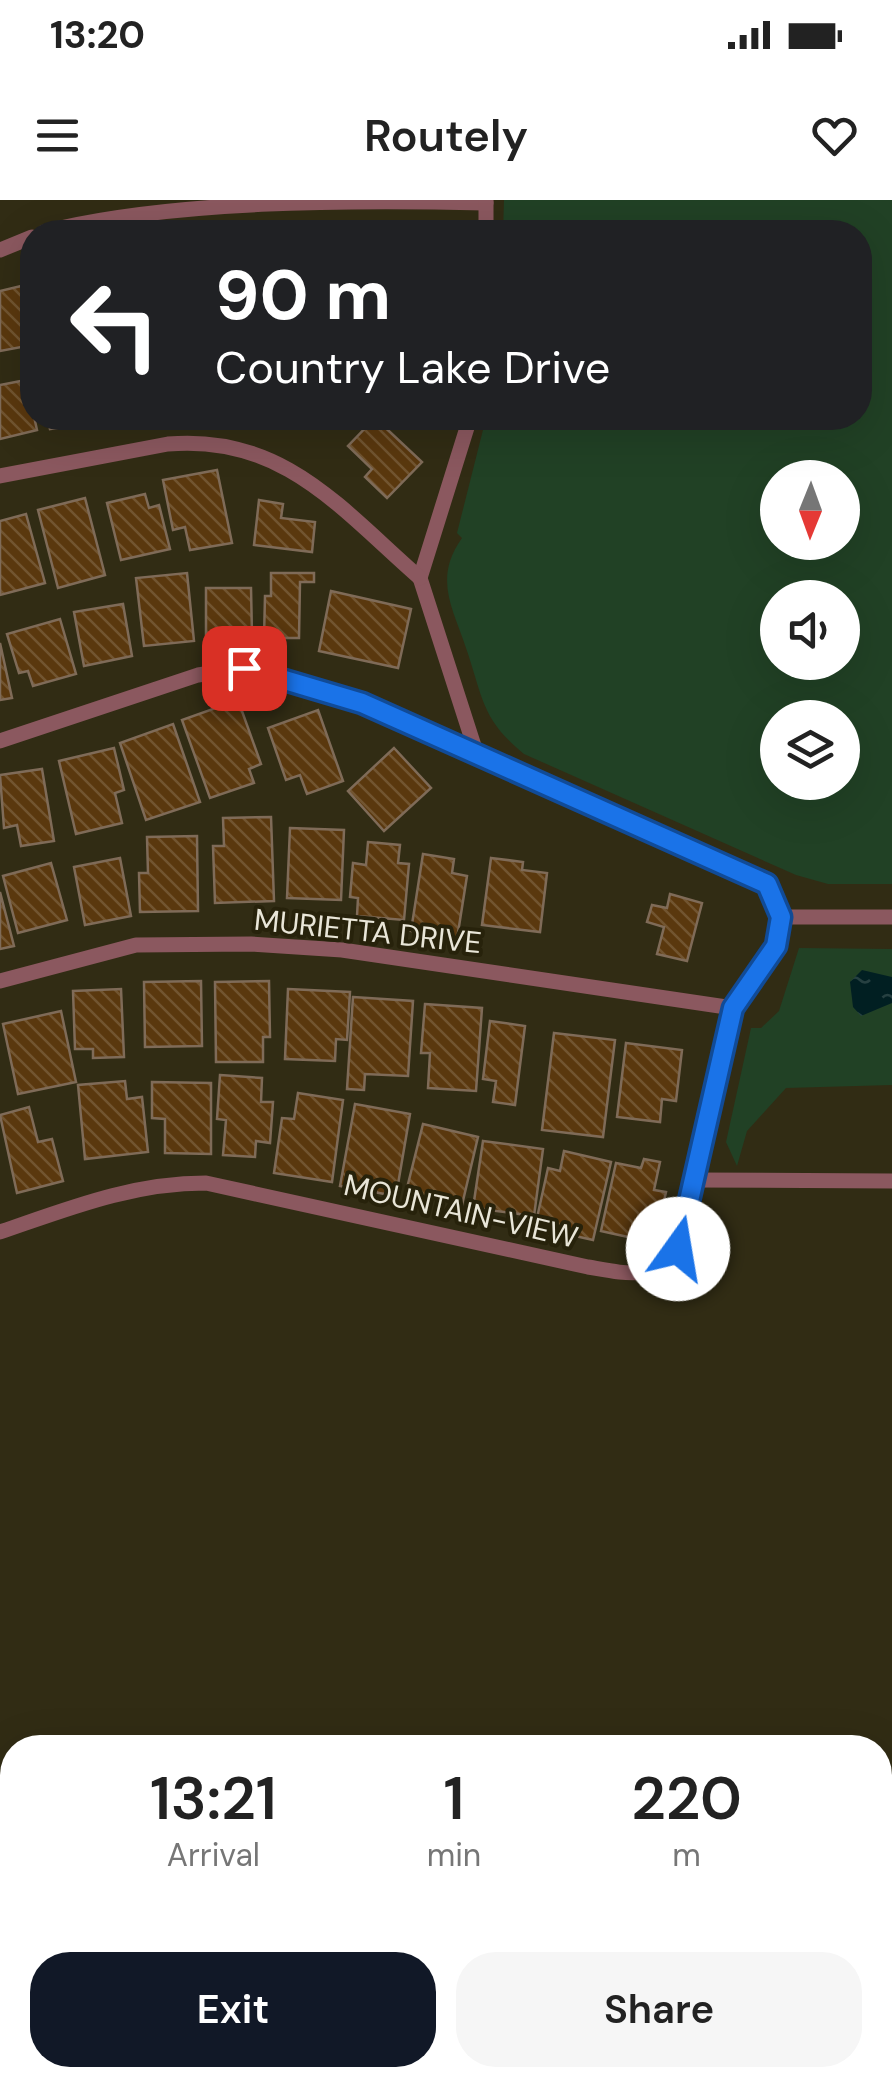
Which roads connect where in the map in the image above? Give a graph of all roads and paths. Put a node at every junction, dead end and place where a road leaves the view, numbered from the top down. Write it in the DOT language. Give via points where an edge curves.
graph roads {
  1 [pos="486,201"];
  2 [pos="76,220"];
  3 [pos="466,430"];
  4 [pos="0,476"];
  5 [pos="420,578"];
  6 [pos="0,741"];
  7 [pos="477,755"];
  8 [pos="781,917"];
  9 [pos="892,917"];
  10 [pos="0,981"];
  11 [pos="733,1008"];
  12 [pos="694,1180"];
  13 [pos="892,1181"];
  14 [pos="0,1232"];
  1 -- 2 [label="lane" via="178,203"];
  3 -- 5 [label="lane"];
  4 -- 5 [label="lane" via="168,444 254,450 303,477"];
  5 -- 7 [label="lane"];
  6 -- 7 [label="lane" via="198,675 244,668 362,703"];
  7 -- 8 [label="lane" via="767,884"];
  8 -- 9 [label="lane"];
  8 -- 11 [label="lane, MOUNTAIN-VIEW" via="776,946"];
  10 -- 11 [label="lane, MURIETTA DRIVE" via="136,945 251,944 342,950"];
  11 -- 12 [label="lane, MOUNTAIN-VIEW"];
  12 -- 13 [label="lane"];
  12 -- 14 [label="lane, MOUNTAIN-VIEW" via="678,1249 668,1264 629,1274 206,1184 122,1190"];
}
